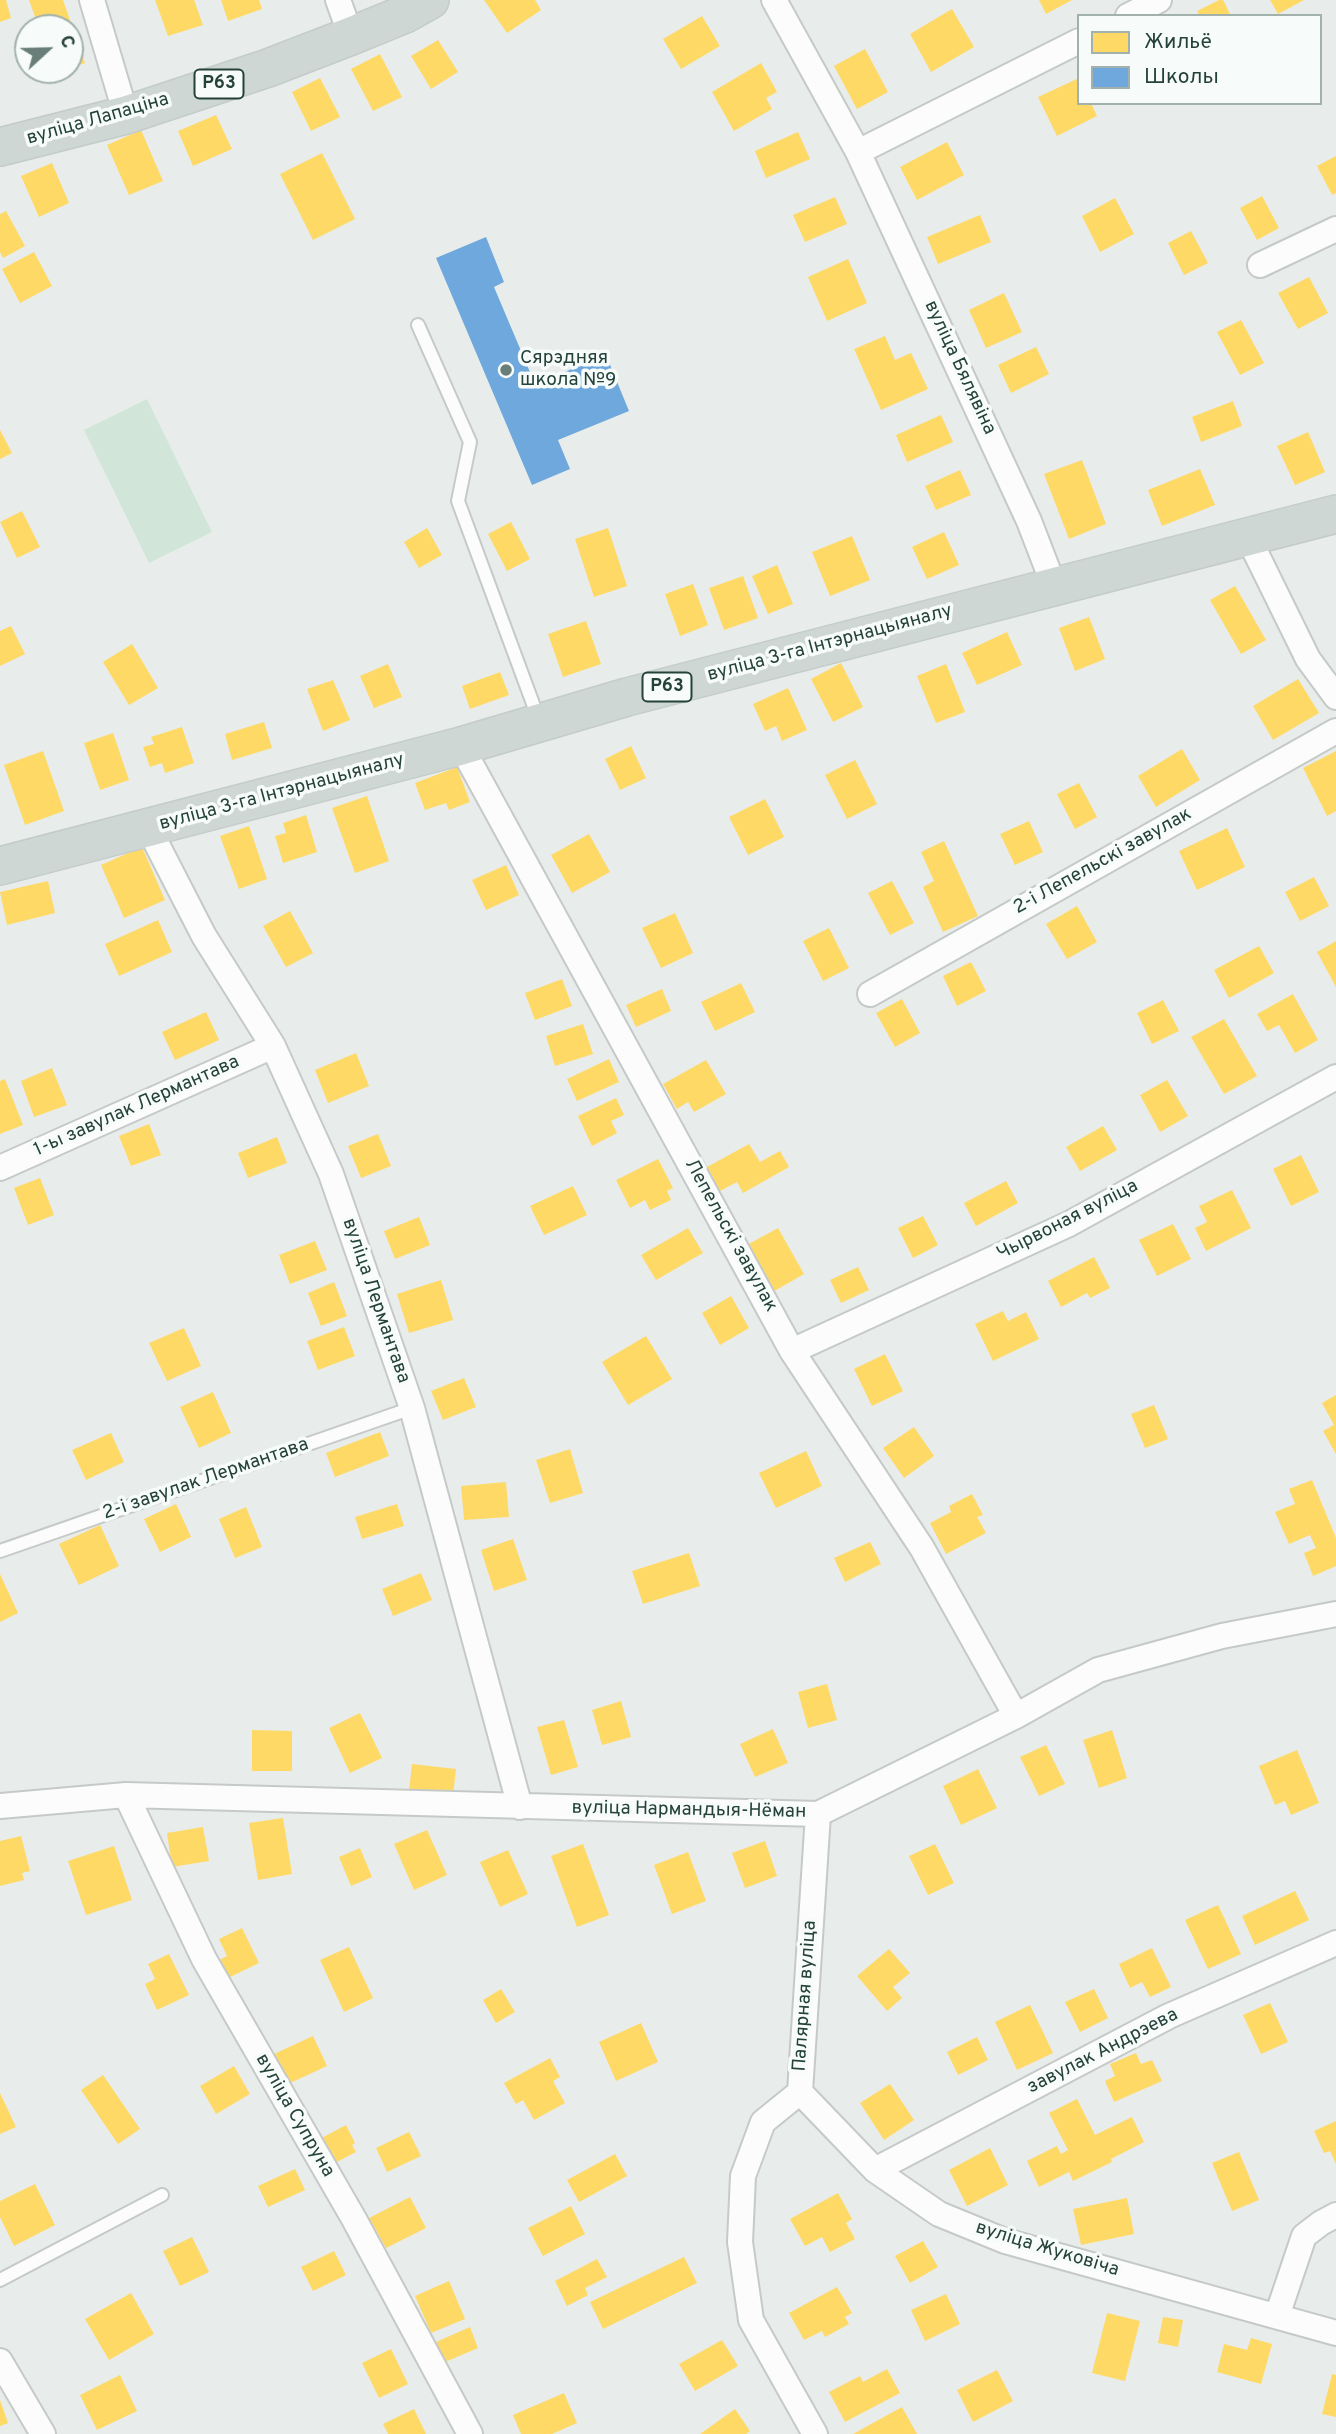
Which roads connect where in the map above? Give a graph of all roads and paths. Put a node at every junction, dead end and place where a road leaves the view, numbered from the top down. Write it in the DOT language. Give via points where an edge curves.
graph roads {
  1 [pos="92,0"];
  2 [pos="338,0"];
  3 [pos="430,0"];
  4 [pos="774,0"];
  5 [pos="1159,0"];
  6 [pos="1132,14"];
  7 [pos="351,37"];
  8 [pos="1077,42"];
  9 [pos="126,115"];
  10 [pos="0,147"];
  11 [pos="858,152"];
  12 [pos="1336,229"];
  13 [pos="1260,265"];
  14 [pos="418,325"];
  15 [pos="1336,514"];
  16 [pos="1248,537"];
  17 [pos="1054,586"];
  18 [pos="1336,697"];
  19 [pos="540,723"];
  20 [pos="1336,731"];
  21 [pos="461,746"];
  22 [pos="148,827"];
  23 [pos="0,866"];
  24 [pos="870,994"];
  25 [pos="273,1046"];
  26 [pos="1336,1077"];
  27 [pos="0,1168"];
  28 [pos="792,1350"];
  29 [pos="412,1408"];
  30 [pos="0,1551"];
  31 [pos="1336,1614"];
  32 [pos="1016,1716"];
  33 [pos="126,1795"];
  34 [pos="0,1806"];
  35 [pos="520,1807"];
  36 [pos="818,1814"];
  37 [pos="1336,1943"];
  38 [pos="800,2092"];
  39 [pos="875,2170"];
  40 [pos="162,2194"];
  41 [pos="1336,2216"];
  42 [pos="0,2280"];
  43 [pos="1276,2316"];
  44 [pos="1336,2333"];
  45 [pos="0,2361"];
  46 [pos="43,2434"];
  47 [pos="470,2434"];
  48 [pos="815,2434"];
  1 -- 9 [label="street"];
  2 -- 7 [label="street"];
  3 -- 7 [label="main road, вуліца Лапаціна / Р63"];
  4 -- 11 [label="street, вуліца Бялявіна"];
  5 -- 6 [label="street"];
  7 -- 9 [label="main road, вуліца Лапаціна / Р63"];
  8 -- 11 [label="street"];
  9 -- 10 [label="main road, вуліца Лапаціна / Р63"];
  11 -- 17 [label="street, вуліца Бялявіна" via="1030,521"];
  12 -- 13 [label="street"];
  14 -- 19 [label="lane" via="470,442 457,501"];
  15 -- 16 [label="main road, вуліца 3-га Інтэрнацыяналу / Р63"];
  16 -- 17 [label="main road, вуліца 3-га Інтэрнацыяналу / Р63"];
  16 -- 18 [label="street" via="1308,659"];
  17 -- 19 [label="main road, вуліца 3-га Інтэрнацыяналу / Р63"];
  19 -- 21 [label="main road, вуліца 3-га Інтэрнацыяналу / Р63"];
  20 -- 24 [label="street, 2-і Лепельскі завулак"];
  21 -- 22 [label="main road, вуліца 3-га Інтэрнацыяналу / Р63"];
  21 -- 28 [label="street, Лепельскі завулак"];
  22 -- 23 [label="main road, вуліца 3-га Інтэрнацыяналу / Р63"];
  22 -- 25 [label="street, вуліца Лермантава" via="204,936"];
  25 -- 27 [label="street, 1-ы завулак Лермантава"];
  25 -- 29 [label="street, вуліца Лермантава" via="331,1174"];
  26 -- 28 [label="street, Чырвоная вуліца" via="1069,1224"];
  28 -- 32 [label="street, Лепельскі завулак" via="922,1548"];
  29 -- 30 [label="lane, 2-і завулак Лермантава"];
  29 -- 35 [label="street, вуліца Лермантава"];
  31 -- 32 [label="street, вуліца Нармандыя-Нёман" via="1222,1636 1098,1670"];
  32 -- 36 [label="street, вуліца Нармандыя-Нёман"];
  33 -- 34 [label="street, вуліца Нармандыя-Нёман"];
  33 -- 35 [label="street, вуліца Нармандыя-Нёман"];
  33 -- 47 [label="street, вуліца Супруна" via="204,1959 354,2219"];
  35 -- 36 [label="street, вуліца Нармандыя-Нёман"];
  36 -- 38 [label="street, Палярная вуліца"];
  37 -- 39 [label="street, завулак Андрэева" via="1169,2017"];
  38 -- 39 [label="street, вуліца Жуковіча"];
  38 -- 48 [label="street, Палярная вуліца" via="763,2122 743,2176 740,2242 751,2320"];
  39 -- 43 [label="street, вуліца Жуковіча" via="939,2214 1005,2241"];
  40 -- 42 [label="lane"];
  41 -- 43 [label="street" via="1304,2236"];
  43 -- 44 [label="street, вуліца Жуковіча"];
  45 -- 46 [label="street"];
}
